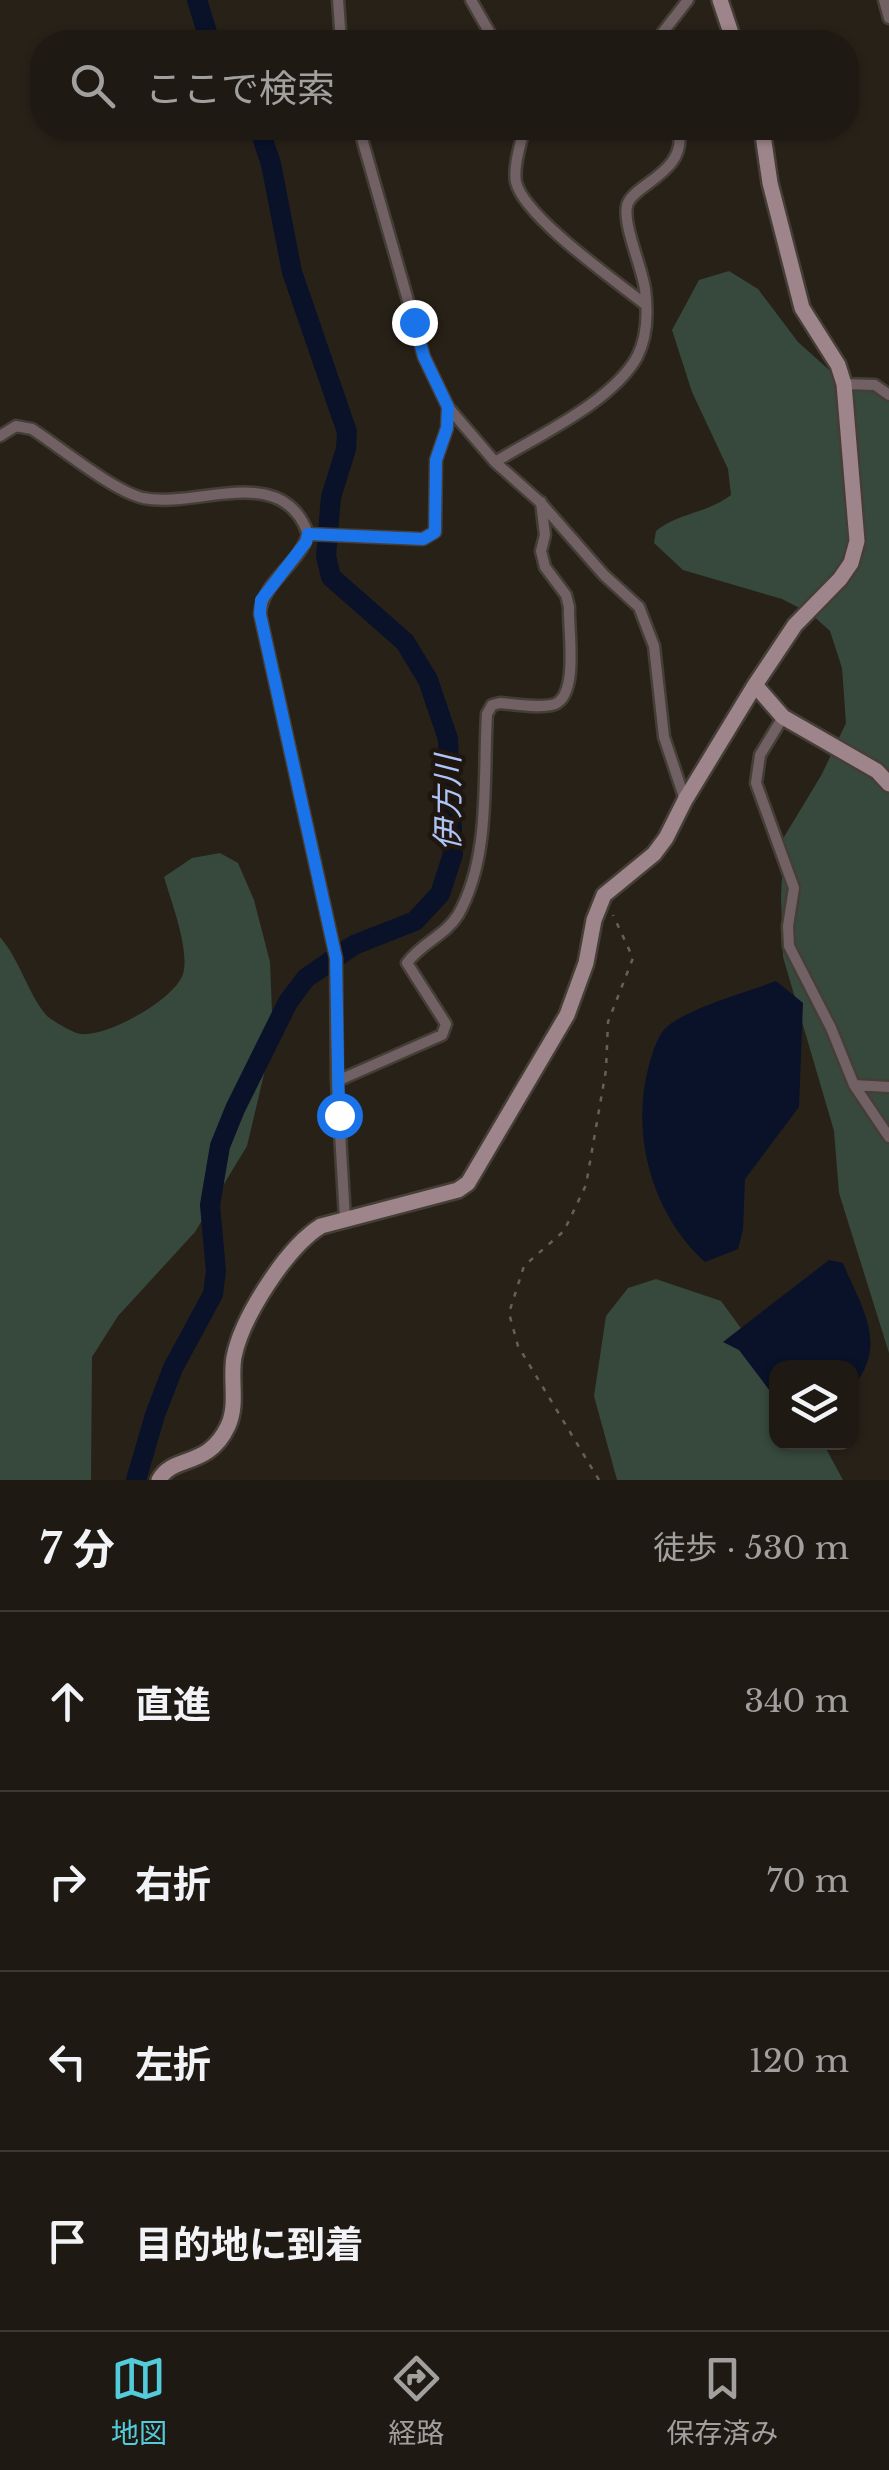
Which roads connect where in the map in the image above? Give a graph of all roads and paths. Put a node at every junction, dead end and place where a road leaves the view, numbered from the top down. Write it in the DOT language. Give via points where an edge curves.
graph roads {
  1 [pos="338,0"];
  2 [pos="471,0"];
  3 [pos="688,0"];
  4 [pos="720,0"];
  5 [pos="884,0"];
  6 [pos="889,18"];
  7 [pos="340,30"];
  8 [pos="488,30"];
  9 [pos="665,30"];
  10 [pos="730,30"];
  11 [pos="362,140"];
  12 [pos="522,140"];
  13 [pos="679,140"];
  14 [pos="764,140"];
  15 [pos="647,306"];
  16 [pos="844,384"];
  17 [pos="889,395"];
  18 [pos="448,407"];
  19 [pos="0,436"];
  20 [pos="495,462"];
  21 [pos="540,502"];
  22 [pos="308,534"];
  23 [pos="755,685"];
  24 [pos="783,717"];
  25 [pos="889,784"];
  26 [pos="685,800"];
  27 [pos="604,895"];
  28 [pos="337,1081"];
  29 [pos="854,1085"];
  30 [pos="889,1087"];
  31 [pos="889,1137"];
  32 [pos="345,1219"];
  33 [pos="159,1480"];
  34 [pos="599,1480"];
  1 -- 7 [label="street"];
  2 -- 8 [label="street"];
  3 -- 9 [label="street"];
  4 -- 10 [label="street"];
  5 -- 6 [label="street"];
  11 -- 18 [label="street" via="424,357"];
  12 -- 15 [label="street" via="515,177 520,194 546,224"];
  13 -- 15 [label="street" via="672,162 626,209"];
  14 -- 16 [label="street" via="802,308"];
  15 -- 20 [label="street" via="638,356 619,381"];
  16 -- 17 [label="street" via="874,385"];
  16 -- 23 [label="street" via="857,541 840,579 795,625"];
  18 -- 20 [label="street"];
  18 -- 22 [label="street" via="436,460 435,532 423,539"];
  19 -- 22 [label="street" via="16,426 32,429 140,498 273,494"];
  20 -- 21 [label="street"];
  21 -- 26 [label="street" via="640,607 654,646 664,737"];
  21 -- 28 [label="street" via="541,551 569,607 570,685 553,705 500,703 487,714 472,886 456,918 407,963 446,1024 442,1035"];
  22 -- 28 [label="street" via="261,600 260,614 332,930"];
  23 -- 24 [label="street"];
  23 -- 26 [label="street"];
  24 -- 25 [label="street"];
  24 -- 29 [label="street" via="760,755 756,783 794,888 789,946"];
  26 -- 27 [label="street" via="654,854"];
  27 -- 32 [label="street" via="567,1015 468,1182"];
  27 -- 34 [label="path" via="633,958 608,1022 586,1184 564,1231 524,1266 510,1313 518,1346"];
  28 -- 32 [label="street"];
  29 -- 30 [label="street"];
  29 -- 31 [label="street"];
  32 -- 33 [label="street" via="304,1236 252,1308 233,1360 230,1423 216,1446"];
}
